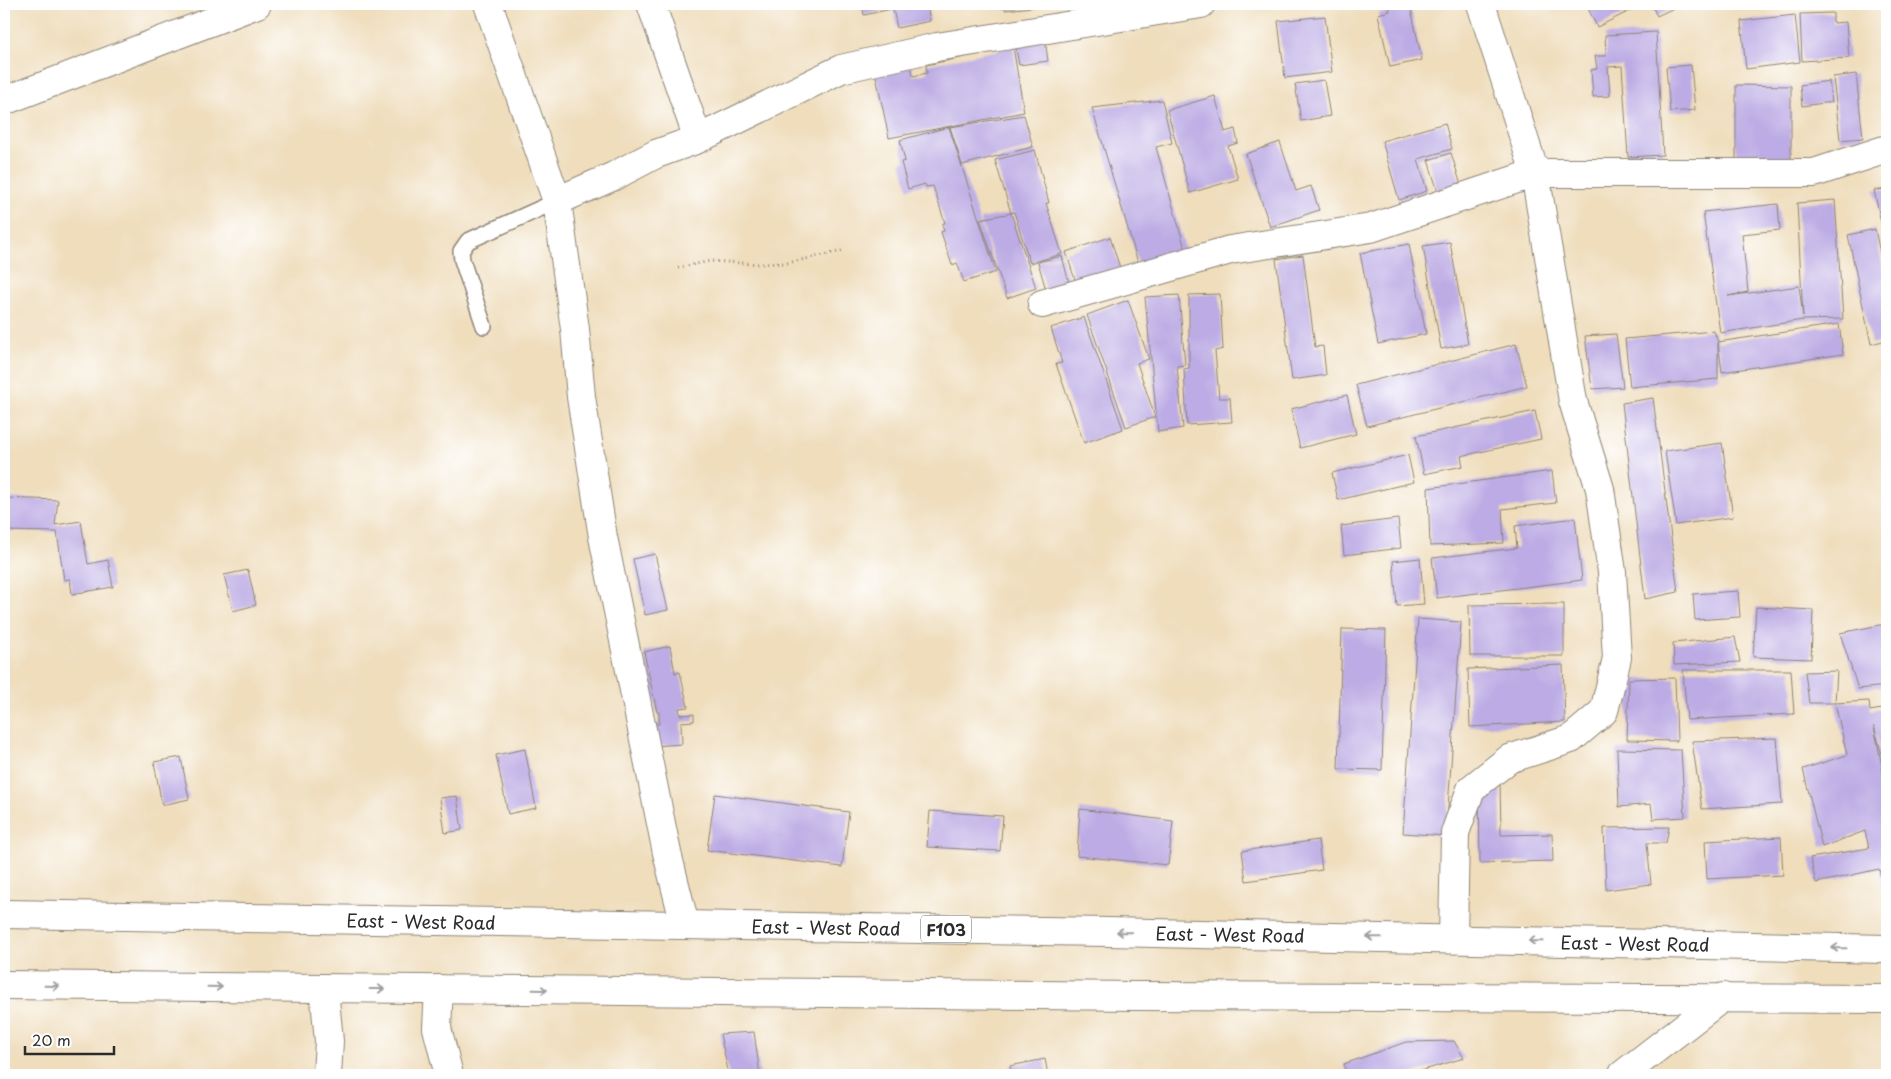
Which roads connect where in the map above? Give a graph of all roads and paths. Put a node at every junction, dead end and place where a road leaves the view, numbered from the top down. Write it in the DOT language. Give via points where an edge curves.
graph roads {
  1 [pos="257,4"];
  2 [pos="488,4"];
  3 [pos="651,4"];
  4 [pos="1201,4"];
  5 [pos="1481,4"];
  6 [pos="4,101"];
  7 [pos="698,139"];
  8 [pos="1887,150"];
  9 [pos="1534,173"];
  10 [pos="557,201"];
  11 [pos="842,250"];
  12 [pos="678,268"];
  13 [pos="1042,304"];
  14 [pos="484,326"];
  15 [pos="4,914"];
  16 [pos="685,924"];
  17 [pos="1453,939"];
  18 [pos="1887,949"];
  19 [pos="4,985"];
  20 [pos="324,989"];
  21 [pos="439,989"];
  22 [pos="1723,997"];
  23 [pos="1887,999"];
  24 [pos="326,1075"];
  25 [pos="449,1075"];
  26 [pos="1622,1075"];
  1 -- 6 [label="street"];
  2 -- 10 [label="street"];
  3 -- 7 [label="street"];
  4 -- 7 [label="street" via="937,47 841,69"];
  5 -- 9 [label="street"];
  7 -- 10 [label="street" via="656,154"];
  8 -- 9 [label="street" via="1814,173"];
  9 -- 13 [label="street" via="1372,228 1230,250"];
  9 -- 17 [label="street" via="1573,401 1600,489 1612,572 1617,658 1604,711 1571,739 1509,759 1471,789 1455,833"];
  10 -- 14 [label="lane" via="468,242 461,250"];
  10 -- 16 [label="street" via="581,398 603,537 667,854"];
  11 -- 12 [label="path" via="787,262 710,261"];
  15 -- 16 [label="street, East - West Road / F103"];
  17 -- 16 [label="street, East - West Road / F103, one-way"];
  18 -- 17 [label="street, East - West Road / F103, one-way"];
  19 -- 20 [label="street, one-way"];
  20 -- 21 [label="street, one-way"];
  20 -- 24 [label="street" via="329,1042"];
  21 -- 22 [label="street, one-way" via="1137,996"];
  21 -- 25 [label="street" via="437,1028"];
  22 -- 23 [label="street"];
  22 -- 26 [label="street"];
}
